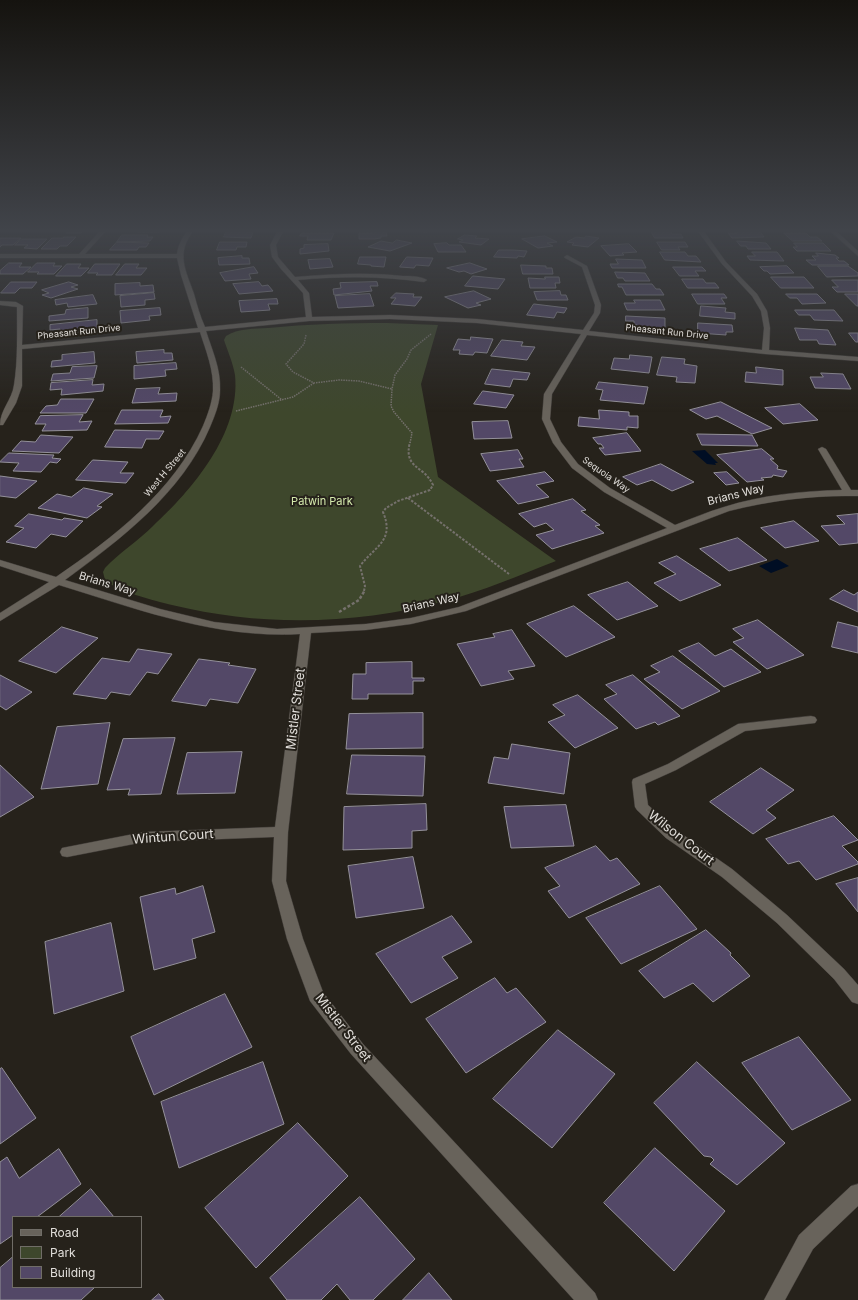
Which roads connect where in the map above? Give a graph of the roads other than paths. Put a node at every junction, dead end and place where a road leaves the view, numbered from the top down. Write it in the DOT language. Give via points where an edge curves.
graph roads {
  1 [pos="189,291"];
  2 [pos="304,291"];
  3 [pos="593,291"];
  4 [pos="751,291"];
  5 [pos="0,303"];
  6 [pos="309,319"];
  7 [pos="201,329"];
  8 [pos="585,333"];
  9 [pos="20,347"];
  10 [pos="765,352"];
  11 [pos="858,359"];
  12 [pos="0,423"];
  13 [pos="822,449"];
  14 [pos="853,493"];
  15 [pos="673,528"];
  16 [pos="0,563"];
  17 [pos="58,581"];
  18 [pos="0,618"];
  19 [pos="306,632"];
  20 [pos="811,720"];
  21 [pos="281,832"];
  22 [pos="67,852"];
  23 [pos="858,997"];
  24 [pos="858,1193"];
  25 [pos="588,1300"];
  26 [pos="774,1300"];
  1 -- 7 [label="street, West H Street"];
  2 -- 6 [label="street"];
  3 -- 8 [label="street, Sequoia Way" via="598,305 597,313"];
  4 -- 10 [label="street" via="764,311 767,328"];
  5 -- 9 [label="street" via="20,306"];
  6 -- 7 [label="street, Pheasant Run Drive"];
  6 -- 8 [label="street, Pheasant Run Drive" via="432,319"];
  7 -- 9 [label="street, Pheasant Run Drive"];
  7 -- 17 [label="street, West H Street" via="215,369 217,390 213,411 194,454 177,477 136,520"];
  8 -- 10 [label="street, Pheasant Run Drive"];
  8 -- 15 [label="street, Sequoia Way" via="548,394 546,419 557,443 575,466 606,490"];
  9 -- 12 [label="street" via="18,386 12,403"];
  10 -- 11 [label="street, Pheasant Run Drive"];
  13 -- 14 [label="street"];
  14 -- 15 [label="street, Brians Way" via="790,496 750,502"];
  15 -- 19 [label="street, Brians Way" via="462,608 410,621"];
  16 -- 17 [label="street, Brians Way"];
  17 -- 18 [label="street, West H Street"];
  17 -- 19 [label="street, Brians Way" via="157,612 214,625 277,632"];
  19 -- 21 [label="street, Mistler Street"];
  20 -- 23 [label="street, Wilson Court" via="742,727 672,767 638,782 642,807 671,834 727,873 782,919 839,974"];
  21 -- 22 [label="street, Wintun Court" via="144,837"];
  21 -- 25 [label="street, Mistler Street" via="279,881 295,939 316,996 357,1049"];
  24 -- 26 [label="street" via="806,1242"];
}
